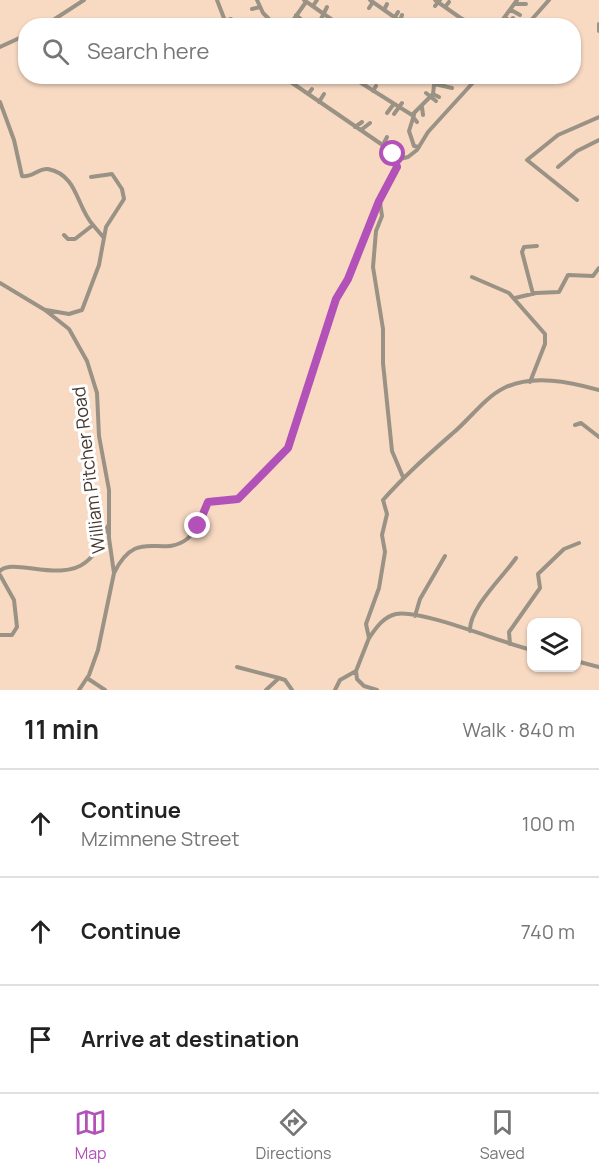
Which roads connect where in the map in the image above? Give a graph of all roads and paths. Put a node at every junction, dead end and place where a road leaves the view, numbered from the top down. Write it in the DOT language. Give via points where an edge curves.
graph roads {
  1 [pos="84,0"];
  2 [pos="257,0"];
  3 [pos="317,0"];
  4 [pos="549,0"];
  5 [pos="219,1"];
  6 [pos="305,1"];
  7 [pos="437,2"];
  8 [pos="449,2"];
  9 [pos="516,2"];
  10 [pos="372,4"];
  11 [pos="387,4"];
  12 [pos="526,4"];
  13 [pos="313,6"];
  14 [pos="261,7"];
  15 [pos="327,7"];
  16 [pos="445,7"];
  17 [pos="252,9"];
  18 [pos="384,10"];
  19 [pos="511,10"];
  20 [pos="296,15"];
  21 [pos="520,15"];
  22 [pos="322,16"];
  23 [pos="395,17"];
  24 [pos="56,18"];
  25 [pos="225,18"];
  26 [pos="270,18"];
  27 [pos="294,18"];
  28 [pos="300,18"];
  29 [pos="329,18"];
  30 [pos="400,18"];
  31 [pos="457,18"];
  32 [pos="506,18"];
  33 [pos="533,18"];
  34 [pos="599,24"];
  35 [pos="599,31"];
  36 [pos="18,39"];
  37 [pos="0,47"];
  38 [pos="294,84"];
  39 [pos="435,84"];
  40 [pos="444,84"];
  41 [pos="472,84"];
  42 [pos="363,85"];
  43 [pos="376,86"];
  44 [pos="452,88"];
  45 [pos="312,89"];
  46 [pos="360,90"];
  47 [pos="373,92"];
  48 [pos="426,93"];
  49 [pos="308,94"];
  50 [pos="324,94"];
  51 [pos="432,96"];
  52 [pos="380,97"];
  53 [pos="437,99"];
  54 [pos="376,101"];
  55 [pos="0,102"];
  56 [pos="319,102"];
  57 [pos="402,103"];
  58 [pos="393,105"];
  59 [pos="398,108"];
  60 [pos="416,111"];
  61 [pos="387,113"];
  62 [pos="394,114"];
  63 [pos="423,115"];
  64 [pos="599,117"];
  65 [pos="362,122"];
  66 [pos="417,122"];
  67 [pos="370,123"];
  68 [pos="355,127"];
  69 [pos="361,130"];
  70 [pos="387,137"];
  71 [pos="599,140"];
  72 [pos="383,145"];
  73 [pos="419,147"];
  74 [pos="396,160"];
  75 [pos="558,167"];
  76 [pos="92,177"];
  77 [pos="577,200"];
  78 [pos="379,201"];
  79 [pos="93,225"];
  80 [pos="64,235"];
  81 [pos="104,239"];
  82 [pos="537,246"];
  83 [pos="599,268"];
  84 [pos="472,277"];
  85 [pos="0,283"];
  86 [pos="532,294"];
  87 [pos="515,298"];
  88 [pos="45,310"];
  89 [pos="530,381"];
  90 [pos="599,390"];
  91 [pos="575,425"];
  92 [pos="599,437"];
  93 [pos="403,477"];
  94 [pos="109,525"];
  95 [pos="579,543"];
  96 [pos="445,556"];
  97 [pos="516,558"];
  98 [pos="0,573"];
  99 [pos="114,573"];
  100 [pos="415,616"];
  101 [pos="366,624"];
  102 [pos="376,627"];
  103 [pos="470,631"];
  104 [pos="0,635"];
  105 [pos="369,638"];
  106 [pos="510,644"];
  107 [pos="527,649"];
  108 [pos="581,662"];
  109 [pos="237,667"];
  110 [pos="599,667"];
  111 [pos="356,671"];
  112 [pos="87,678"];
  113 [pos="279,678"];
  114 [pos="79,690"];
  115 [pos="105,690"];
  116 [pos="266,690"];
  117 [pos="292,690"];
  118 [pos="335,690"];
  119 [pos="377,690"];
  1 -- 24 [label="street"];
  2 -- 14 [label="street"];
  3 -- 13 [label="street"];
  4 -- 33 [label="street"];
  5 -- 25 [label="street"];
  6 -- 13 [label="street"];
  6 -- 20 [label="street"];
  7 -- 16 [label="street"];
  8 -- 16 [label="street"];
  9 -- 12 [label="street"];
  9 -- 19 [label="street"];
  10 -- 18 [label="street"];
  11 -- 18 [label="street"];
  13 -- 22 [label="street"];
  14 -- 17 [label="street"];
  14 -- 26 [label="street"];
  15 -- 22 [label="street"];
  16 -- 31 [label="street"];
  18 -- 23 [label="street"];
  19 -- 21 [label="street"];
  19 -- 32 [label="street"];
  20 -- 27 [label="street"];
  20 -- 28 [label="street"];
  22 -- 29 [label="street"];
  23 -- 30 [label="street" via="400,13"];
  34 -- 35 [label="street"];
  36 -- 37 [label="street"];
  38 -- 49 [label="street"];
  39 -- 51 [label="street"];
  40 -- 44 [label="street"];
  41 -- 73 [label="street"];
  42 -- 46 [label="street"];
  42 -- 47 [label="street"];
  43 -- 47 [label="street"];
  45 -- 49 [label="street"];
  47 -- 52 [label="street"];
  48 -- 51 [label="street"];
  49 -- 56 [label="street"];
  50 -- 56 [label="street"];
  51 -- 53 [label="street"];
  51 -- 60 [label="street"];
  52 -- 54 [label="street"];
  52 -- 58 [label="street"];
  55 -- 79 [label="street" via="22,176 42,169 68,179 84,215"];
  56 -- 68 [label="street"];
  57 -- 59 [label="street"];
  58 -- 59 [label="street"];
  58 -- 61 [label="street"];
  59 -- 60 [label="street"];
  59 -- 62 [label="street"];
  60 -- 63 [label="street"];
  60 -- 66 [label="street"];
  60 -- 73 [label="street" via="410,125 411,139"];
  64 -- 77 [label="street" via="558,135 527,160"];
  65 -- 68 [label="street"];
  67 -- 69 [label="street"];
  68 -- 69 [label="street"];
  69 -- 72 [label="street"];
  70 -- 72 [label="street"];
  71 -- 75 [label="street"];
  72 -- 74 [label="street"];
  73 -- 74 [label="street" via="408,157"];
  74 -- 78 [label="street" via="397,167"];
  76 -- 81 [label="street" via="110,173 124,195"];
  78 -- 93 [label="street" via="382,216 376,231 373,267 383,329 392,451"];
  78 -- 99 [label="street" via="336,299 288,448 238,499 208,502 186,540 140,546 126,554"];
  79 -- 80 [label="street" via="75,239"];
  79 -- 81 [label="street"];
  81 -- 88 [label="street" via="82,310 69,314"];
  82 -- 86 [label="street" via="522,250"];
  83 -- 86 [label="street" via="593,276 569,274 559,292"];
  84 -- 87 [label="street"];
  85 -- 88 [label="street, William Pitcher Road"];
  86 -- 87 [label="street"];
  87 -- 89 [label="street" via="545,334 545,344"];
  88 -- 94 [label="street, William Pitcher Road" via="69,329 87,361 97,393 99,436 109,490"];
  89 -- 90 [label="street" via="573,383"];
  89 -- 93 [label="street" via="504,388"];
  91 -- 92 [label="street" via="581,423"];
  93 -- 101 [label="street" via="383,500 387,514 382,535 385,552 379,588"];
  94 -- 98 [label="street" via="97,549 77,568 58,572 9,566"];
  94 -- 99 [label="street, William Pitcher Road"];
  95 -- 106 [label="street" via="564,549 538,574 540,588 509,633"];
  96 -- 100 [label="street" via="420,599"];
  97 -- 103 [label="street" via="481,604"];
  98 -- 104 [label="street" via="14,600 17,627 12,635"];
  99 -- 112 [label="street, William Pitcher Road" via="98,650"];
  100 -- 102 [label="street" via="396,614"];
  100 -- 103 [label="street"];
  101 -- 102 [label="street"];
  101 -- 105 [label="street"];
  102 -- 105 [label="street"];
  103 -- 106 [label="street"];
  105 -- 111 [label="street"];
  106 -- 107 [label="street"];
  108 -- 110 [label="street"];
  109 -- 113 [label="street"];
  111 -- 118 [label="street" via="340,680"];
  111 -- 119 [label="street" via="360,684"];
  112 -- 114 [label="street, William Pitcher Road"];
  112 -- 115 [label="street"];
  113 -- 116 [label="street"];
  113 -- 117 [label="street"];
}
